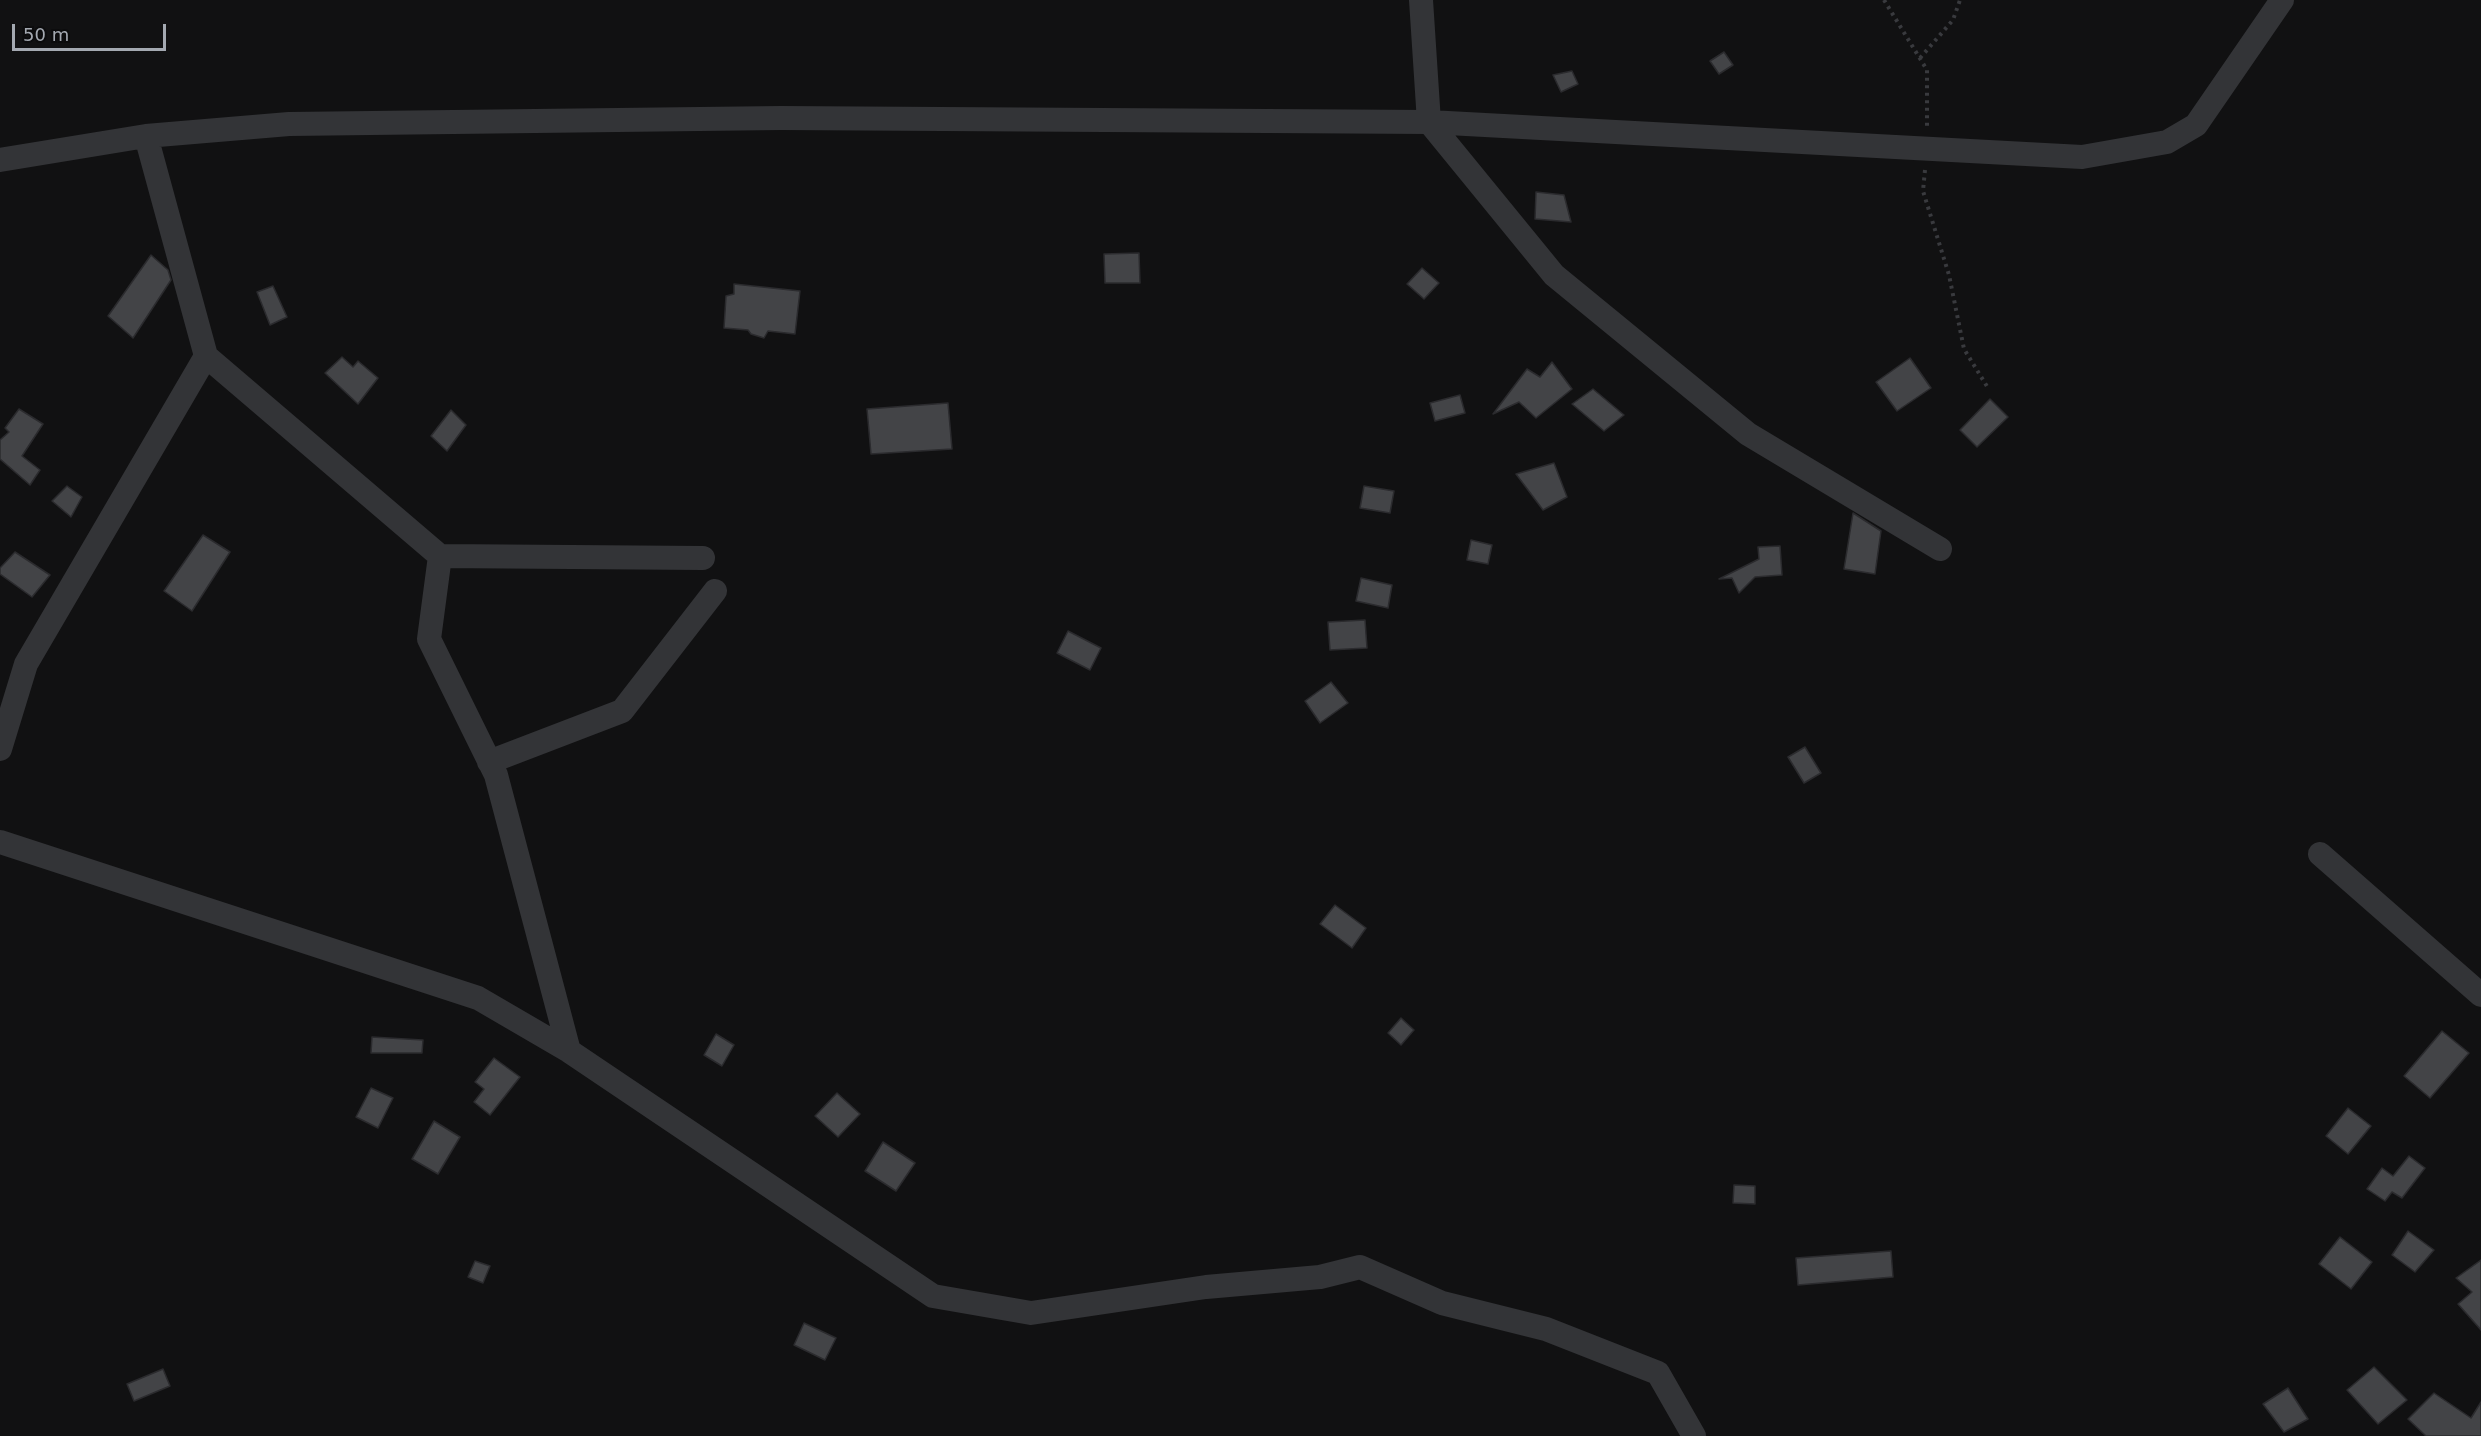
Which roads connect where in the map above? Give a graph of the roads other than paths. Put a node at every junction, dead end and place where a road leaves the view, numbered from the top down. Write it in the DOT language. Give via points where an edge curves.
graph roads {
  1 [pos="1421,0"];
  2 [pos="2282,0"];
  3 [pos="1429,123"];
  4 [pos="146,136"];
  5 [pos="0,160"];
  6 [pos="206,356"];
  7 [pos="1940,549"];
  8 [pos="440,556"];
  9 [pos="703,558"];
  10 [pos="715,591"];
  11 [pos="0,749"];
  12 [pos="489,762"];
  13 [pos="0,842"];
  14 [pos="2320,854"];
  15 [pos="2481,995"];
  16 [pos="569,1051"];
  17 [pos="1694,1436"];
  1 -- 3 [label="street"];
  2 -- 3 [label="street" via="2196,124 2167,142 2082,157"];
  3 -- 4 [label="street" via="481,120 289,124"];
  3 -- 7 [label="street" via="1554,275 1748,434"];
  4 -- 5 [label="street"];
  4 -- 6 [label="street"];
  6 -- 8 [label="street"];
  6 -- 11 [label="street" via="26,664"];
  8 -- 9 [label="street"];
  8 -- 12 [label="street" via="429,639"];
  10 -- 12 [label="street" via="622,711"];
  12 -- 16 [label="street" via="496,775"];
  13 -- 16 [label="street" via="478,998"];
  14 -- 15 [label="street"];
  16 -- 17 [label="street" via="933,1296 1031,1313 1206,1287 1320,1277 1360,1268 1442,1303 1546,1329 1658,1373"];
}
